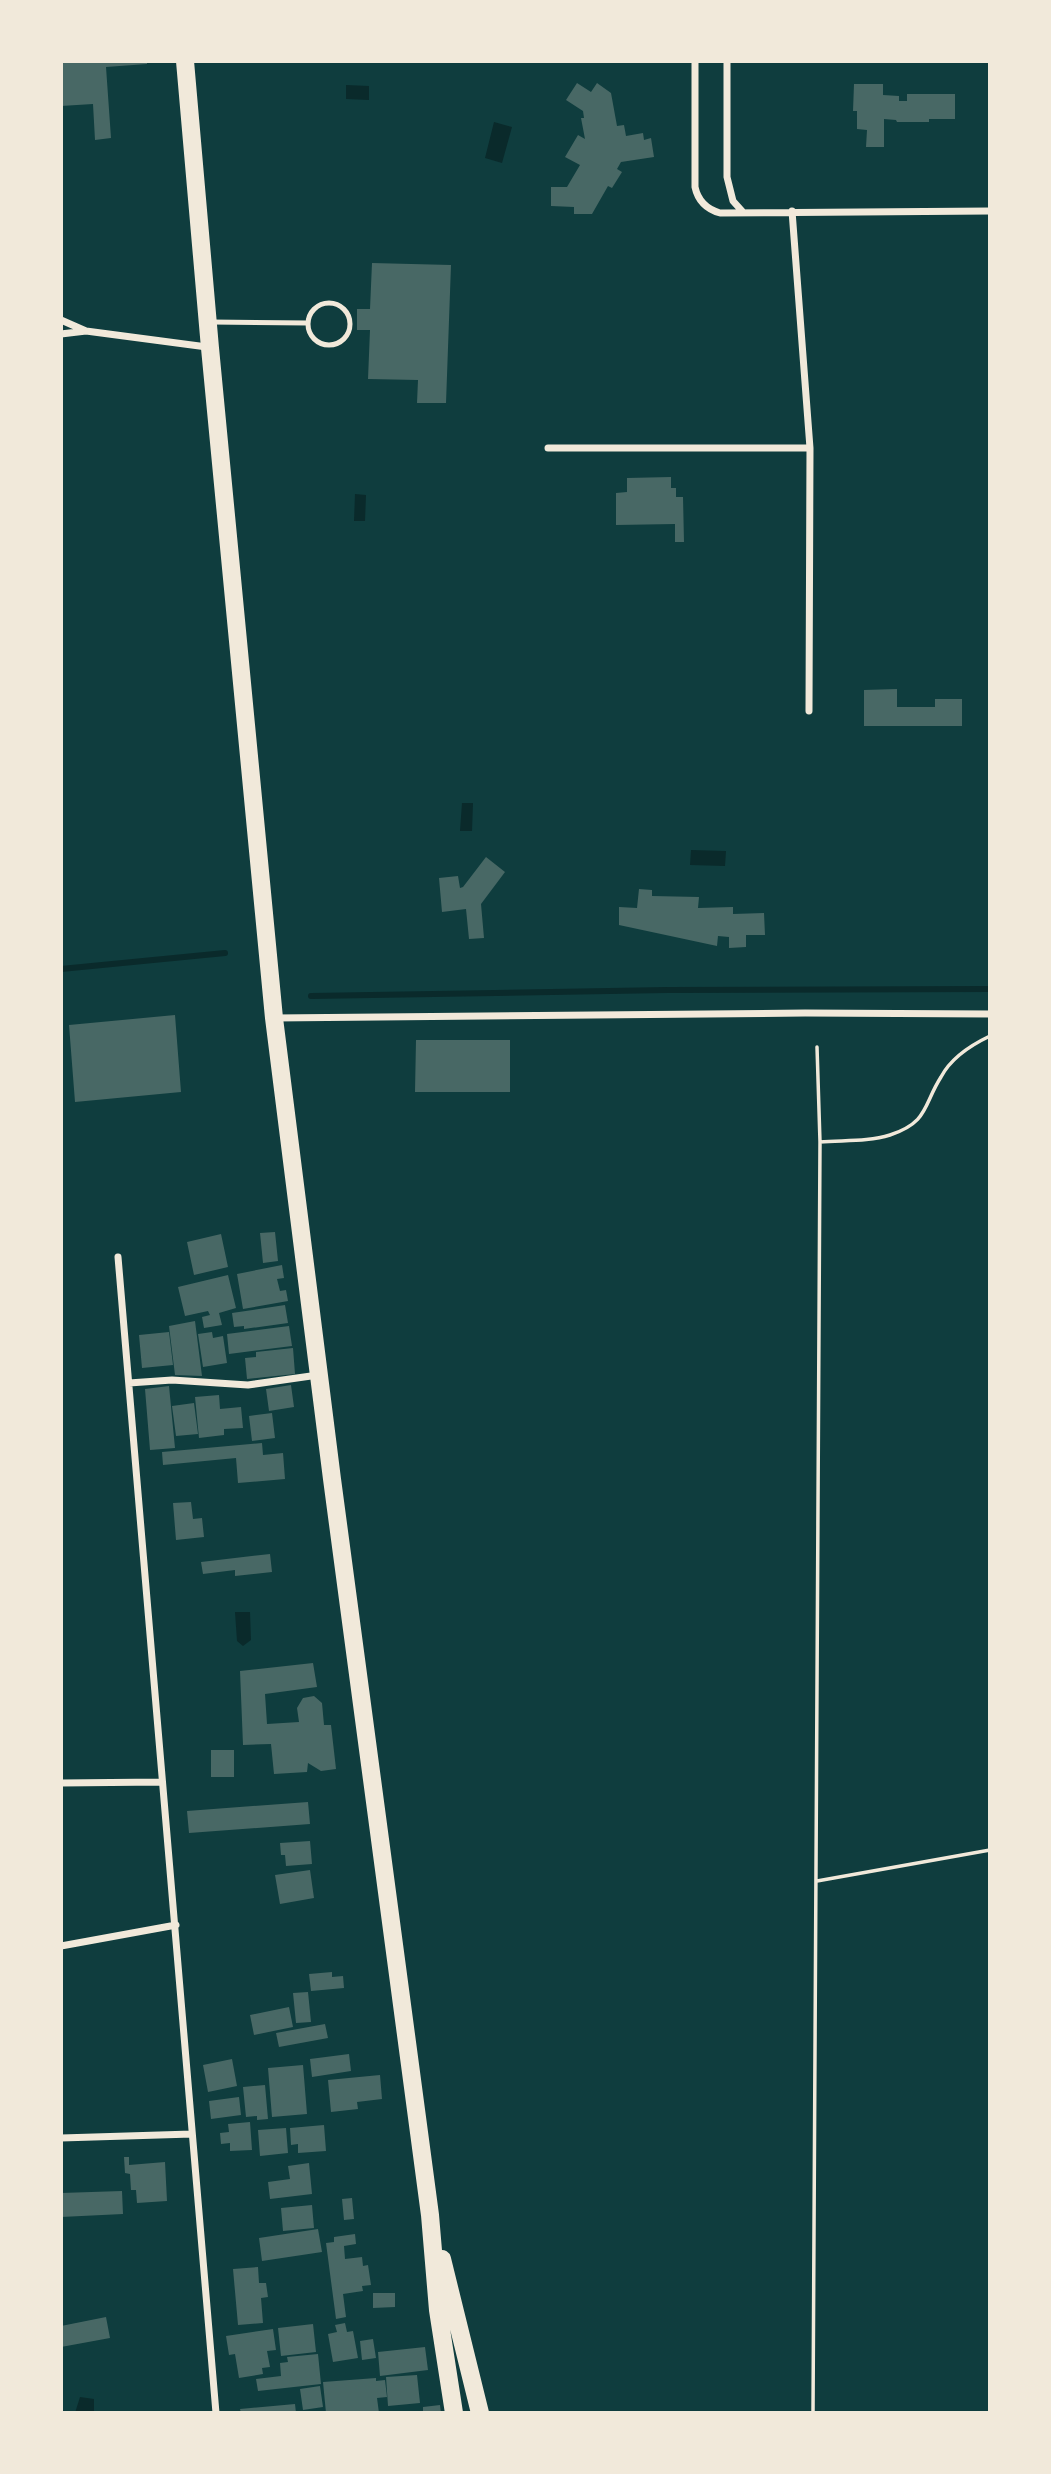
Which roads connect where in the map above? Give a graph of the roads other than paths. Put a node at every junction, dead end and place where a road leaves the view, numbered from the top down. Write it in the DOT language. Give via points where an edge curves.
graph roads {
  1 [pos="185,61"];
  2 [pos="695,61"];
  3 [pos="727,61"];
  4 [pos="743,211"];
  5 [pos="792,211"];
  6 [pos="990,211"];
  7 [pos="61,320"];
  8 [pos="207,322"];
  9 [pos="308,323"];
  10 [pos="86,331"];
  11 [pos="61,334"];
  12 [pos="210,348"];
  13 [pos="548,448"];
  14 [pos="810,448"];
  15 [pos="809,711"];
  16 [pos="990,1014"];
  17 [pos="274,1018"];
  18 [pos="118,1257"];
  19 [pos="318,1375"];
  20 [pos="129,1383"];
  21 [pos="161,1782"];
  22 [pos="61,1783"];
  23 [pos="176,1925"];
  24 [pos="61,1945"];
  25 [pos="192,2134"];
  26 [pos="61,2138"];
  27 [pos="430,2215"];
  28 [pos="216,2413"];
  29 [pos="454,2413"];
  30 [pos="480,2413"];
  1 -- 8 [label="main road"];
  2 -- 4 [label="street" via="696,194 712,211"];
  3 -- 4 [label="street" via="727,177 733,201"];
  4 -- 5 [label="street"];
  5 -- 6 [label="street"];
  5 -- 14 [label="street"];
  7 -- 10 [label="street"];
  8 -- 9 [label="lane"];
  8 -- 12 [label="main road"];
  9 -- 9 [label="lane" via="312,336 331,345 344,338 349,326 342,308 330,303 312,311"];
  10 -- 11 [label="street"];
  10 -- 12 [label="street"];
  12 -- 17 [label="main road"];
  13 -- 14 [label="street"];
  14 -- 15 [label="street"];
  16 -- 17 [label="street"];
  17 -- 19 [label="main road"];
  18 -- 20 [label="street"];
  19 -- 20 [label="street" via="248,1385 172,1380"];
  19 -- 27 [label="main road"];
  20 -- 21 [label="street"];
  21 -- 22 [label="street"];
  21 -- 23 [label="street"];
  23 -- 24 [label="street"];
  23 -- 25 [label="street"];
  25 -- 26 [label="street"];
  25 -- 28 [label="street"];
  27 -- 29 [label="main road"];
  27 -- 30 [label="main road"];
}
